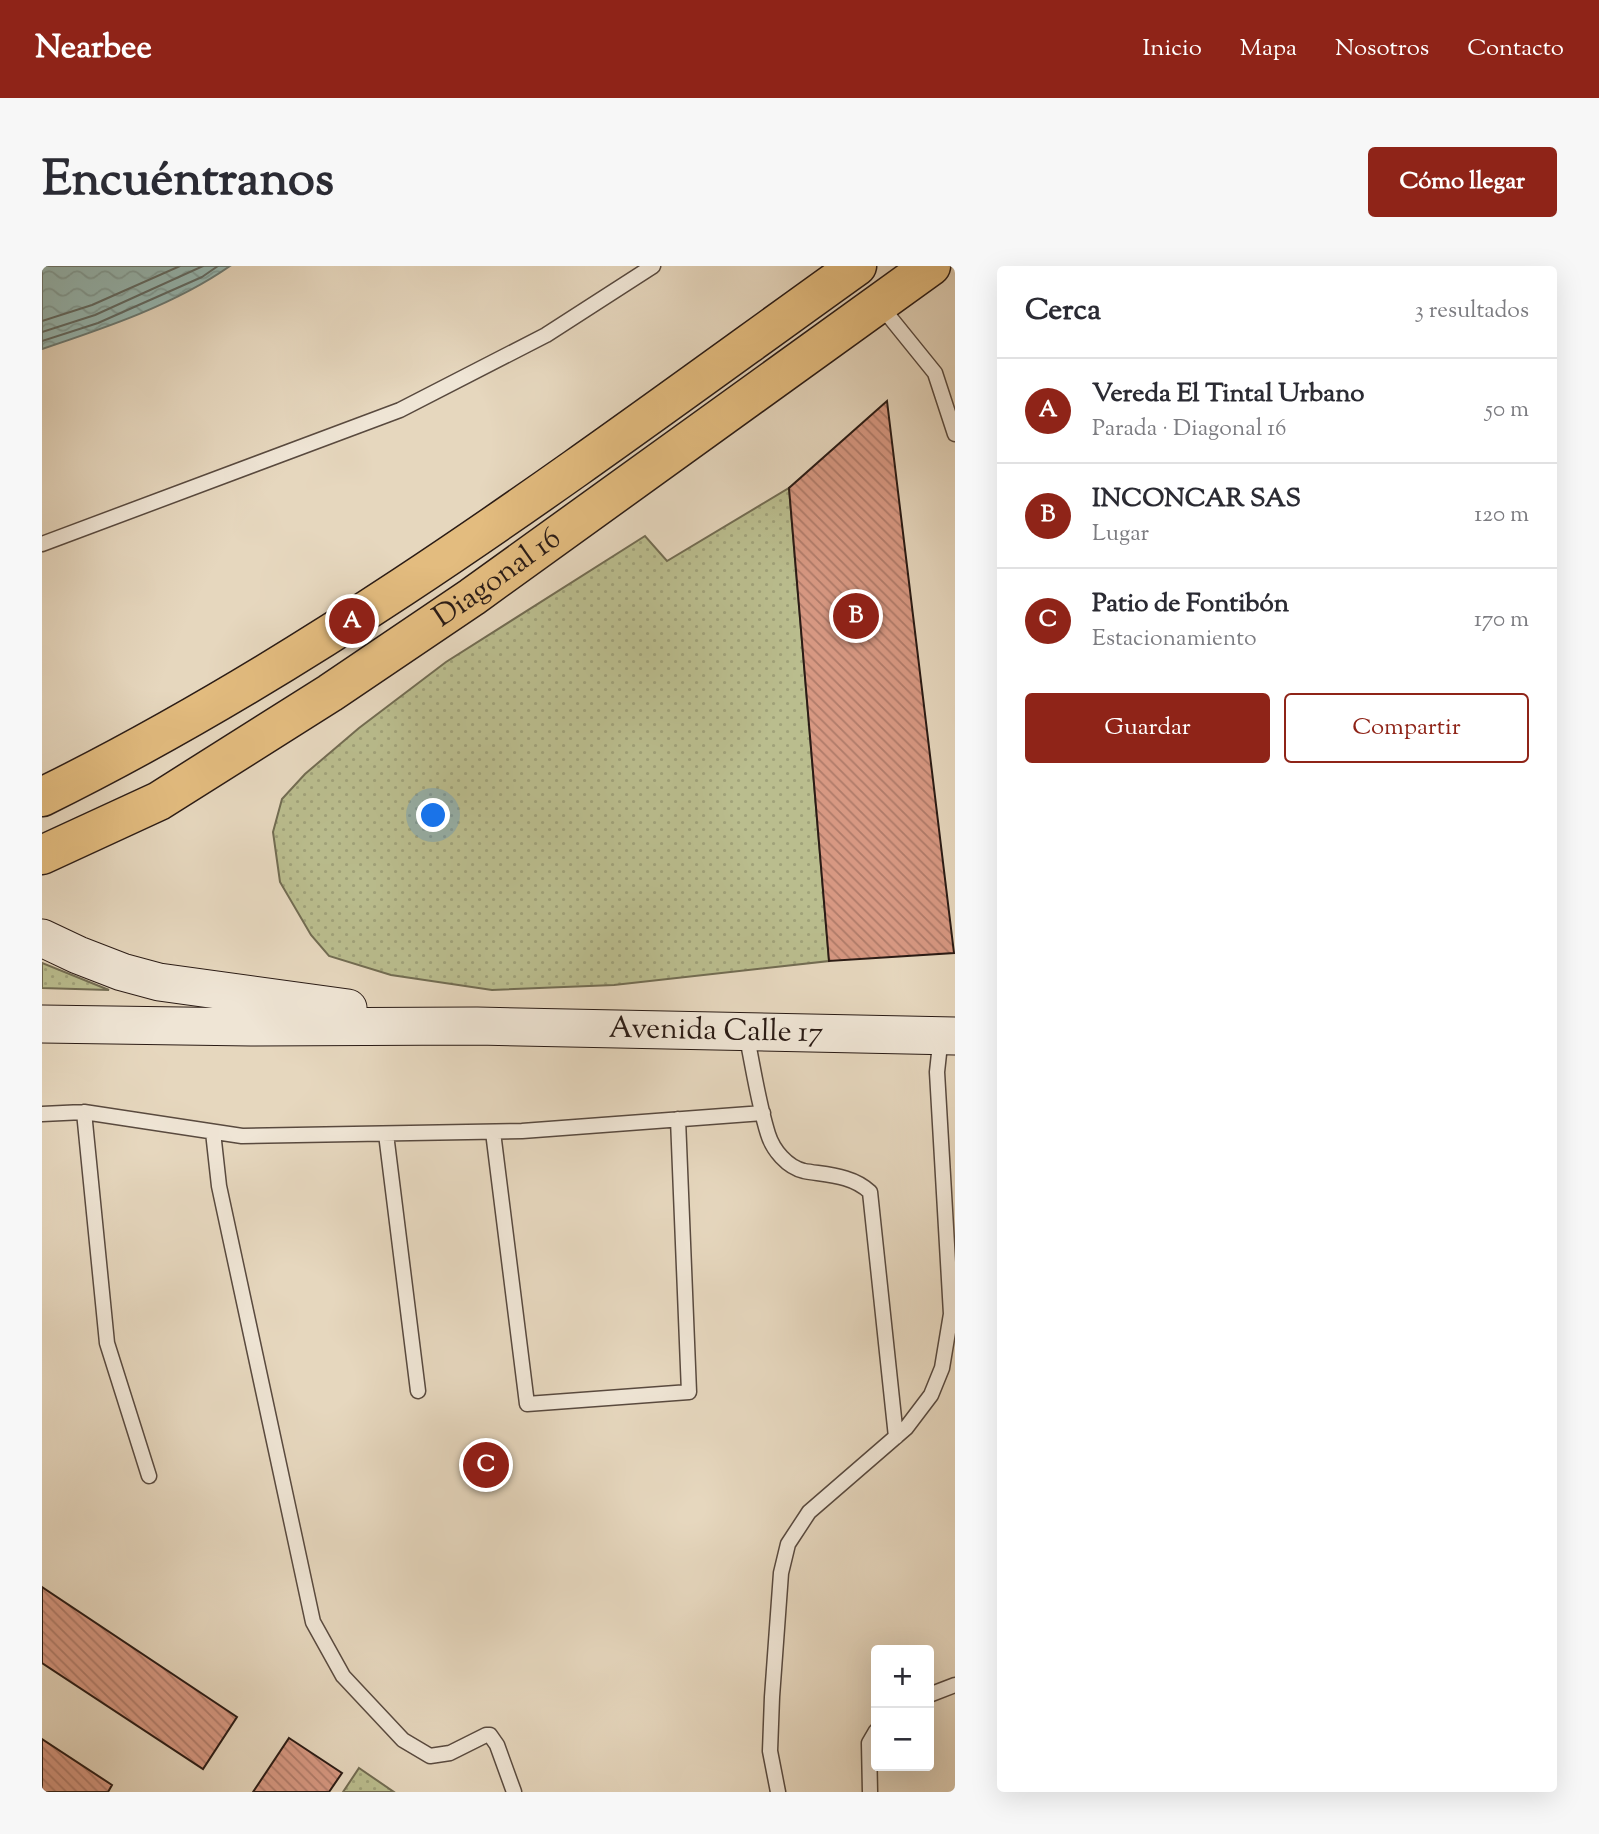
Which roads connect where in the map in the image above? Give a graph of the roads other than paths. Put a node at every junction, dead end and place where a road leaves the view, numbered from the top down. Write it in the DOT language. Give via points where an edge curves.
graph roads {
  1 [pos="653,266"];
  2 [pos="857,266"];
  3 [pos="931,266"];
  4 [pos="879,304"];
  5 [pos="955,434"];
  6 [pos="42,544"];
  7 [pos="42,797"];
  8 [pos="42,855"];
  9 [pos="42,938"];
  10 [pos="42,1024"];
  11 [pos="477,1026"];
  12 [pos="746,1031"];
  13 [pos="948,1035"];
  14 [pos="84,1112"];
  15 [pos="763,1113"];
  16 [pos="42,1114"];
  17 [pos="678,1119"];
  18 [pos="213,1132"];
  19 [pos="493,1132"];
  20 [pos="386,1133"];
  21 [pos="418,1391"];
  22 [pos="896,1437"];
  23 [pos="149,1476"];
  24 [pos="955,1685"];
  25 [pos="934,1693"];
  26 [pos="871,1739"];
  27 [pos="514,1792"];
  28 [pos="778,1792"];
  29 [pos="870,1792"];
  1 -- 6 [label="lane" via="546,335 400,410"];
  2 -- 7 [label="main road, Diagonal 16" via="521,507 352,621 238,691"];
  3 -- 4 [label="main road, Diagonal 16"];
  4 -- 5 [label="lane" via="935,373"];
  4 -- 8 [label="main road, Diagonal 16" via="472,597 330,693 159,801"];
  9 -- 11 [label="main road, Avenida Calle 17" via="122,972 159,982"];
  10 -- 11 [label="main road, Avenida Calle 17"];
  11 -- 12 [label="main road, Avenida Calle 17"];
  12 -- 13 [label="main road, Avenida Calle 17"];
  12 -- 15 [label="lane"];
  13 -- 22 [label="lane" via="937,1072 951,1314 942,1368 931,1395"];
  14 -- 16 [label="lane"];
  14 -- 18 [label="lane"];
  14 -- 23 [label="lane" via="107,1343"];
  15 -- 17 [label="lane"];
  15 -- 22 [label="lane" via="768,1136 786,1162 799,1170 860,1183 870,1192"];
  17 -- 19 [label="lane"];
  17 -- 19 [label="lane" via="690,1392 527,1404"];
  18 -- 20 [label="lane" via="242,1136"];
  18 -- 27 [label="lane" via="219,1186 313,1622 343,1676 403,1740 430,1756 450,1753 490,1735"];
  19 -- 20 [label="lane"];
  20 -- 21 [label="lane"];
  22 -- 28 [label="lane" via="809,1512 788,1544 781,1573 772,1697 771,1751"];
  24 -- 25 [label="lane"];
  26 -- 29 [label="lane"];
}
